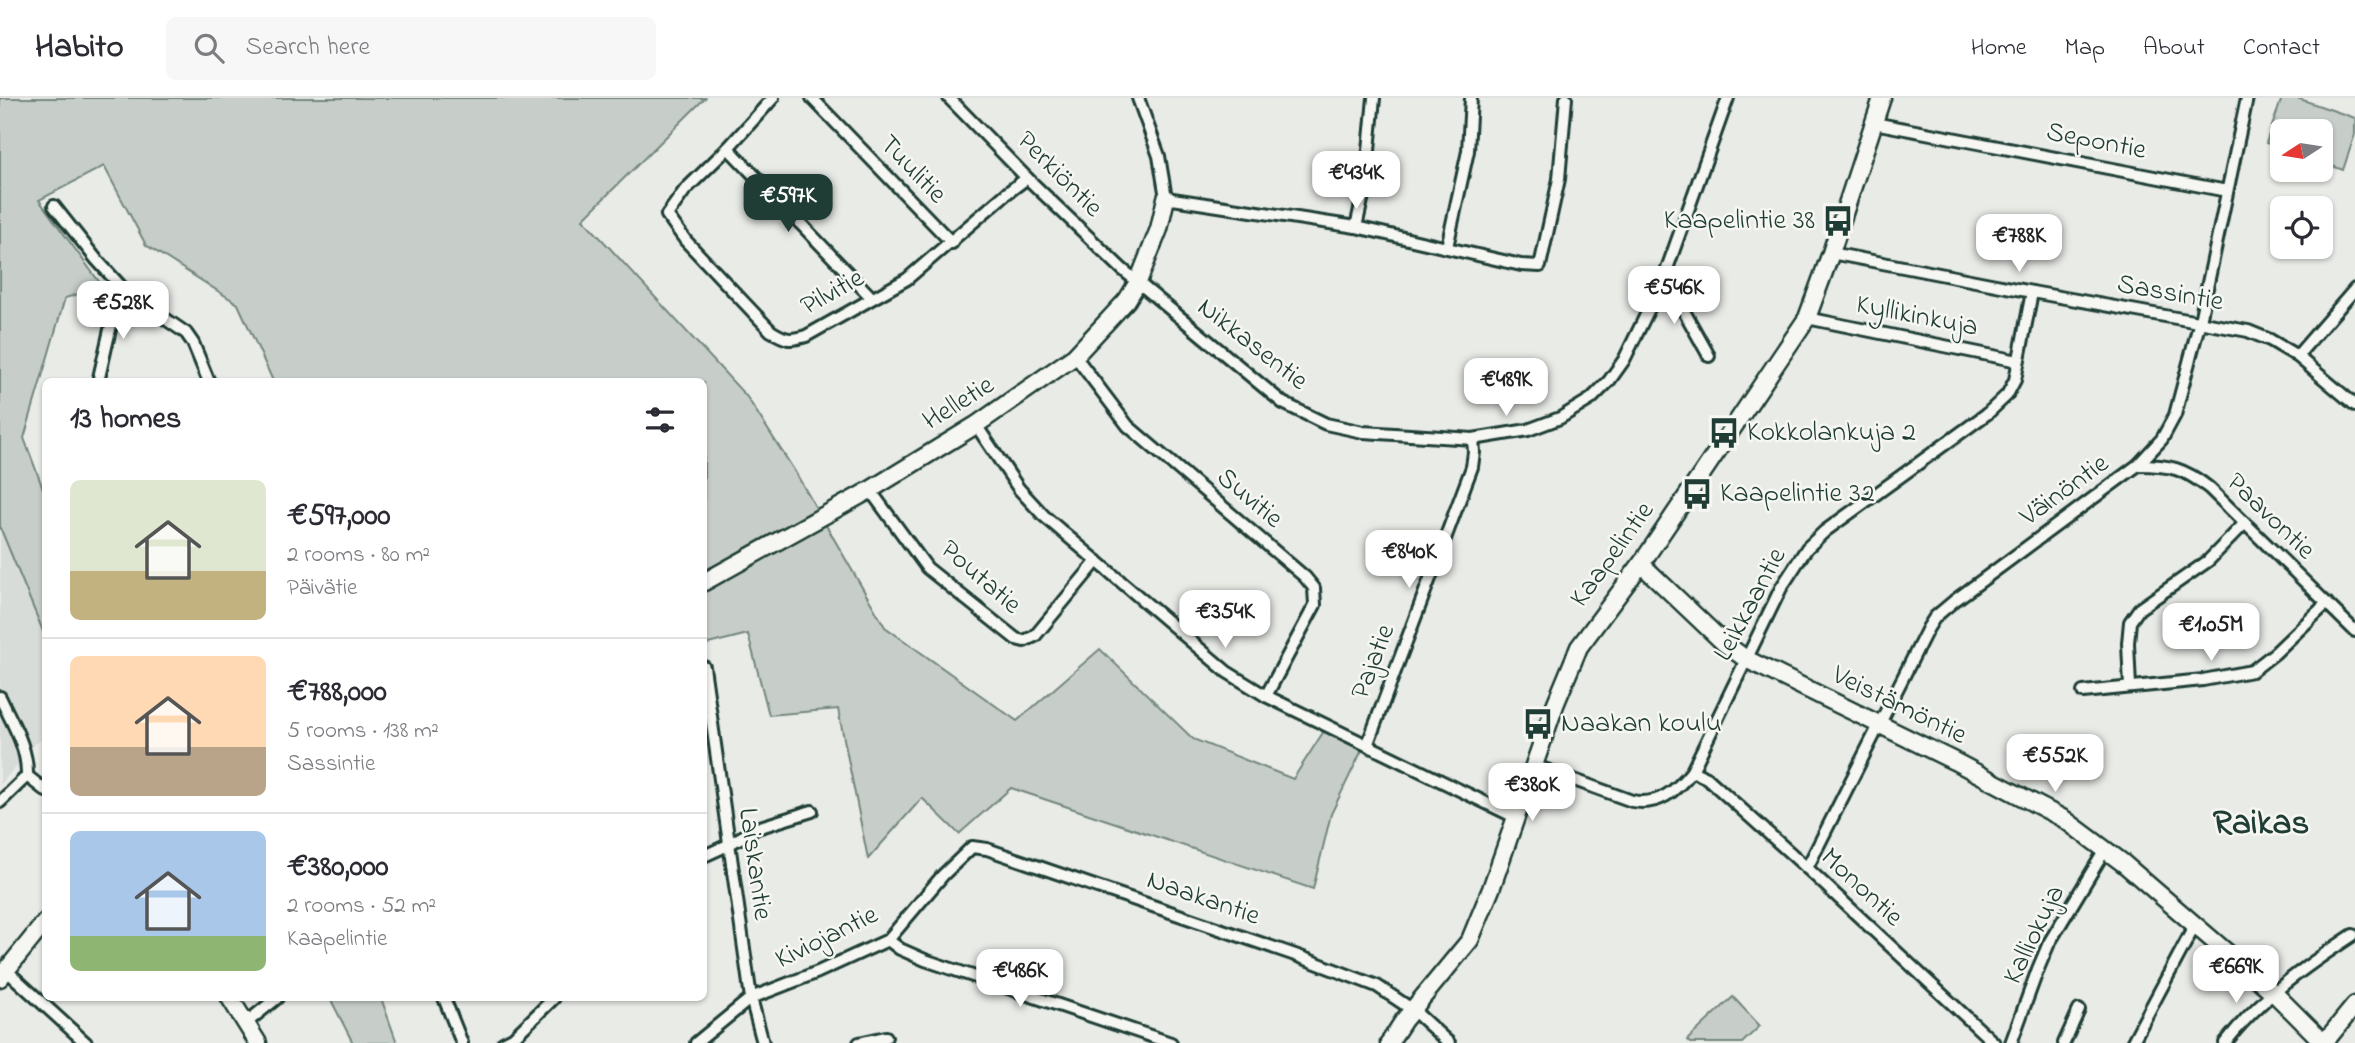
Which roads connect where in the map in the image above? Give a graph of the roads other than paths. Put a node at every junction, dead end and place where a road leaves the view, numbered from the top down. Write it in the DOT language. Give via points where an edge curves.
graph roads {
  1 [pos="773,98"];
  2 [pos="811,98"];
  3 [pos="950,98"];
  4 [pos="1138,98"];
  5 [pos="1374,98"];
  6 [pos="1471,98"];
  7 [pos="1566,98"];
  8 [pos="1728,98"];
  9 [pos="1882,98"];
  10 [pos="2247,98"];
  11 [pos="1874,123"];
  12 [pos="728,148"];
  13 [pos="1027,178"];
  14 [pos="2227,191"];
  15 [pos="1166,198"];
  16 [pos="54,206"];
  17 [pos="1356,227"];
  18 [pos="951,243"];
  19 [pos="1447,247"];
  20 [pos="1831,253"];
  21 [pos="1663,280"];
  22 [pos="1138,282"];
  23 [pos="2355,289"];
  24 [pos="126,292"];
  25 [pos="2032,292"];
  26 [pos="871,297"];
  27 [pos="1807,318"];
  28 [pos="2200,321"];
  29 [pos="1075,356"];
  30 [pos="1709,356"];
  31 [pos="2297,356"];
  32 [pos="2018,361"];
  33 [pos="99,378"];
  34 [pos="207,378"];
  35 [pos="2355,405"];
  36 [pos="976,425"];
  37 [pos="1473,439"];
  38 [pos="2138,465"];
  39 [pos="870,490"];
  40 [pos="2244,524"];
  41 [pos="1097,561"];
  42 [pos="1641,564"];
  43 [pos="707,580"];
  44 [pos="2327,603"];
  45 [pos="2355,631"];
  46 [pos="1746,659"];
  47 [pos="2130,687"];
  48 [pos="2083,691"];
  49 [pos="1266,696"];
  50 [pos="0,697"];
  51 [pos="707,708"];
  52 [pos="1879,725"];
  53 [pos="1367,744"];
  54 [pos="1533,765"];
  55 [pos="1692,771"];
  56 [pos="27,776"];
  57 [pos="42,788"];
  58 [pos="0,802"];
  59 [pos="812,811"];
  60 [pos="1515,817"];
  61 [pos="728,845"];
  62 [pos="972,847"];
  63 [pos="2105,850"];
  64 [pos="707,855"];
  65 [pos="1807,868"];
  66 [pos="2194,925"];
  67 [pos="42,926"];
  68 [pos="2353,935"];
  69 [pos="888,940"];
  70 [pos="3,974"];
  71 [pos="2274,993"];
  72 [pos="751,998"];
  73 [pos="232,1001"];
  74 [pos="273,1001"];
  75 [pos="445,1001"];
  76 [pos="551,1001"];
  77 [pos="2355,1005"];
  78 [pos="1413,1010"];
  79 [pos="2078,1010"];
  80 [pos="246,1023"];
  81 [pos="886,1037"];
  82 [pos="2326,1040"];
  83 [pos="86,1043"];
  84 [pos="258,1043"];
  85 [pos="461,1043"];
  86 [pos="503,1043"];
  87 [pos="696,1043"];
  88 [pos="763,1043"];
  89 [pos="859,1043"];
  90 [pos="1171,1043"];
  91 [pos="1389,1043"];
  92 [pos="1448,1043"];
  93 [pos="1994,1043"];
  94 [pos="2011,1043"];
  95 [pos="2064,1043"];
  96 [pos="2132,1043"];
  97 [pos="2225,1043"];
  1 -- 12 [label="street, Pilvitie"];
  2 -- 18 [label="street, Tuulitie"];
  3 -- 13 [label="street, Perkiöntie"];
  4 -- 15 [label="street" via="1160,156"];
  5 -- 17 [label="street" via="1366,182"];
  6 -- 19 [label="street" via="1468,151"];
  7 -- 19 [label="street" via="1559,178 1540,266"];
  8 -- 21 [label="street, Nikkasentie"];
  9 -- 11 [label="street, Kaapelintie"];
  10 -- 14 [label="street, Väinöntie"];
  11 -- 14 [label="street, Sepontie"];
  11 -- 20 [label="street, Kaapelintie"];
  12 -- 26 [label="street"];
  12 -- 26 [label="street, Pilvitie" via="685,190 667,215 761,321 791,340"];
  13 -- 18 [label="street, Pilvitie"];
  13 -- 22 [label="street, Perkiöntie"];
  14 -- 28 [label="street, Väinöntie"];
  15 -- 17 [label="street"];
  15 -- 22 [label="street, Helletie" via="1160,229"];
  16 -- 24 [label="street"];
  17 -- 19 [label="street"];
  18 -- 26 [label="street, Pilvitie" via="907,279"];
  20 -- 25 [label="street, Sassintie"];
  20 -- 27 [label="street, Kaapelintie"];
  21 -- 30 [label="street"];
  21 -- 37 [label="street, Nikkasentie" via="1624,360 1591,399 1528,430"];
  22 -- 29 [label="street, Helletie" via="1128,300"];
  22 -- 37 [label="street, Nikkasentie" via="1260,387 1326,424 1363,432"];
  23 -- 31 [label="street"];
  24 -- 33 [label="street" via="114,312"];
  24 -- 34 [label="street" via="186,333"];
  25 -- 28 [label="street, Sassintie"];
  25 -- 32 [label="street, Leikkaantie"];
  27 -- 32 [label="street, Kyllikinkuja"];
  27 -- 42 [label="street, Kaapelintie"];
  28 -- 31 [label="street, Sassintie" via="2248,331"];
  28 -- 38 [label="street, Väinöntie" via="2175,415 2162,439"];
  29 -- 36 [label="street, Helletie"];
  29 -- 49 [label="street, Suvitie" via="1128,426 1314,588 1315,605"];
  31 -- 35 [label="street, Sassintie"];
  32 -- 46 [label="street, Leikkaantie" via="2007,396 1988,414 1807,548 1781,588"];
  36 -- 39 [label="street, Helletie"];
  36 -- 41 [label="street" via="1044,516"];
  37 -- 53 [label="street, Pajatie" via="1472,467"];
  38 -- 40 [label="street, Paavontie" via="2192,474"];
  38 -- 52 [label="street, Väinöntie" via="1935,617"];
  39 -- 41 [label="street, Poutatie" via="927,568 1016,639 1035,636"];
  39 -- 43 [label="street, Helletie"];
  40 -- 44 [label="street, Paavontie"];
  40 -- 47 [label="street" via="2208,561 2139,609 2130,622"];
  41 -- 49 [label="street" via="1227,672"];
  42 -- 46 [label="street, Veistämöntie"];
  42 -- 54 [label="street, Kaapelintie" via="1574,657"];
  44 -- 45 [label="street, Paavontie"];
  44 -- 47 [label="street" via="2252,671"];
  46 -- 52 [label="street, Veistämöntie"];
  46 -- 55 [label="street, Leikkaantie"];
  47 -- 48 [label="street"];
  49 -- 53 [label="street"];
  50 -- 56 [label="street" via="22,743"];
  51 -- 61 [label="street, Laiskantie"];
  52 -- 63 [label="street, Veistämöntie" via="2064,819"];
  52 -- 65 [label="street, Väinöntie"];
  53 -- 60 [label="street"];
  54 -- 55 [label="street, Leikkaantie" via="1644,803 1679,788"];
  54 -- 60 [label="street, Kaapelintie"];
  55 -- 65 [label="street, Monontie" via="1707,778"];
  56 -- 57 [label="street"];
  56 -- 58 [label="street"];
  59 -- 61 [label="street" via="757,828"];
  60 -- 78 [label="street, Kaapelintie" via="1470,940"];
  61 -- 64 [label="street"];
  61 -- 72 [label="street, Laiskantie"];
  62 -- 69 [label="street, Kiviojantie"];
  62 -- 78 [label="street, Naakantie" via="1310,961 1377,986"];
  63 -- 66 [label="street, Veistämöntie"];
  63 -- 94 [label="street, Kalliokuja" via="2049,943"];
  65 -- 93 [label="street, Monontie"];
  66 -- 71 [label="street, Veistämöntie"];
  66 -- 96 [label="street"];
  67 -- 70 [label="street"];
  68 -- 71 [label="street"];
  69 -- 72 [label="street, Kiviojantie"];
  69 -- 90 [label="street" via="925,960"];
  70 -- 83 [label="street"];
  71 -- 82 [label="street, Veistämöntie" via="2307,1028"];
  71 -- 97 [label="street"];
  72 -- 87 [label="street"];
  72 -- 88 [label="street, Laiskantie"];
  73 -- 80 [label="street"];
  74 -- 80 [label="street"];
  75 -- 85 [label="street"];
  76 -- 86 [label="street"];
  77 -- 82 [label="street"];
  78 -- 91 [label="street, Kaapelintie"];
  78 -- 92 [label="street, Naakantie"];
  79 -- 95 [label="street"];
  80 -- 84 [label="street"];
  81 -- 89 [label="street"];
}
